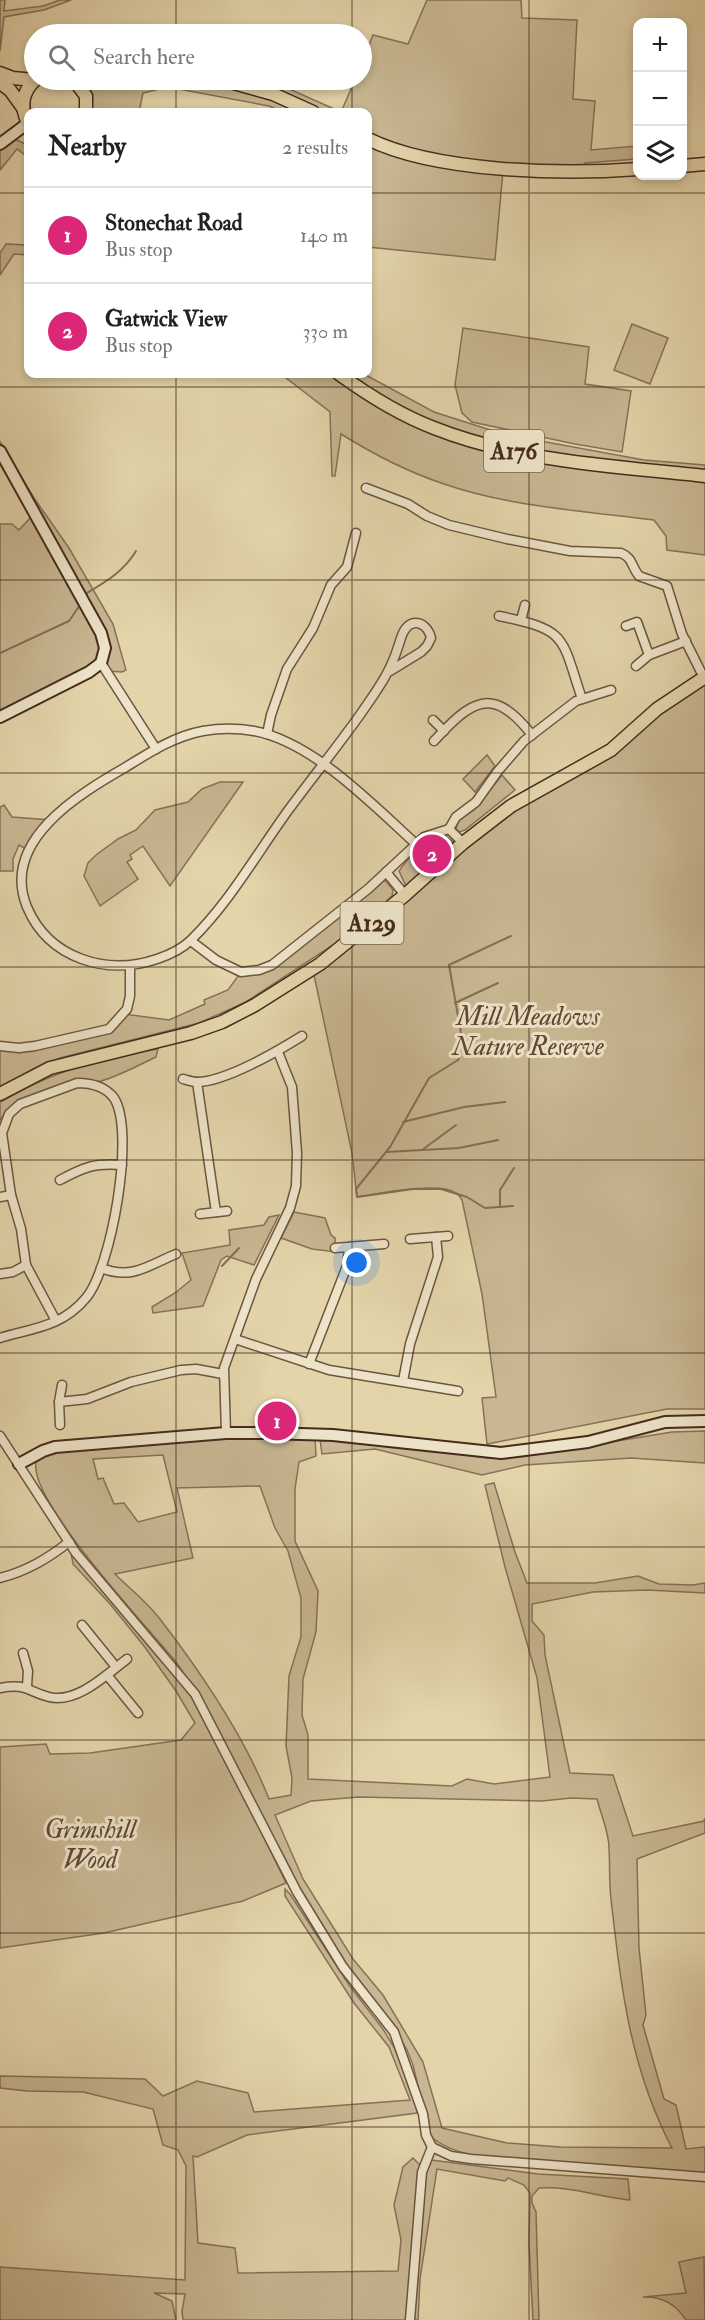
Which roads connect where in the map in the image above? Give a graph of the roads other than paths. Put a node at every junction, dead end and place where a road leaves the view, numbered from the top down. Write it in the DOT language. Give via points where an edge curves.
graph roads {
  1 [pos="0,73"];
  2 [pos="24,79"];
  3 [pos="0,83"];
  4 [pos="27,90"];
  5 [pos="82,90"];
  6 [pos="89,90"];
  7 [pos="259,90"];
  8 [pos="86,96"];
  9 [pos="23,108"];
  10 [pos="86,108"];
  11 [pos="304,108"];
  12 [pos="24,111"];
  13 [pos="24,126"];
  14 [pos="372,141"];
  15 [pos="0,144"];
  16 [pos="705,164"];
  17 [pos="687,166"];
  18 [pos="633,169"];
  19 [pos="345,378"];
  20 [pos="0,452"];
  21 [pos="705,476"];
  22 [pos="366,488"];
  23 [pos="356,532"];
  24 [pos="525,605"];
  25 [pos="499,616"];
  26 [pos="521,621"];
  27 [pos="626,626"];
  28 [pos="686,641"];
  29 [pos="649,655"];
  30 [pos="101,663"];
  31 [pos="636,666"];
  32 [pos="390,671"];
  33 [pos="705,678"];
  34 [pos="610,690"];
  35 [pos="582,699"];
  36 [pos="0,717"];
  37 [pos="433,720"];
  38 [pos="444,731"];
  39 [pos="267,734"];
  40 [pos="532,735"];
  41 [pos="434,741"];
  42 [pos="156,749"];
  43 [pos="323,764"];
  44 [pos="451,831"];
  45 [pos="463,843"];
  46 [pos="416,844"];
  47 [pos="386,872"];
  48 [pos="405,896"];
  49 [pos="191,941"];
  50 [pos="130,966"];
  51 [pos="302,1036"];
  52 [pos="0,1046"];
  53 [pos="278,1052"];
  54 [pos="183,1079"];
  55 [pos="197,1082"];
  56 [pos="0,1095"];
  57 [pos="122,1165"];
  58 [pos="60,1180"];
  59 [pos="11,1195"];
  60 [pos="0,1197"];
  61 [pos="227,1211"];
  62 [pos="216,1212"];
  63 [pos="200,1214"];
  64 [pos="448,1236"];
  65 [pos="436,1237"];
  66 [pos="410,1239"];
  67 [pos="384,1244"];
  68 [pos="335,1248"];
  69 [pos="349,1248"];
  70 [pos="176,1254"];
  71 [pos="26,1266"];
  72 [pos="101,1268"];
  73 [pos="0,1274"];
  74 [pos="56,1322"];
  75 [pos="0,1338"];
  76 [pos="235,1339"];
  77 [pos="309,1364"];
  78 [pos="223,1374"];
  79 [pos="403,1381"];
  80 [pos="62,1385"];
  81 [pos="458,1391"];
  82 [pos="59,1402"];
  83 [pos="705,1421"];
  84 [pos="60,1425"];
  85 [pos="226,1433"];
  86 [pos="0,1436"];
  87 [pos="20,1464"];
  88 [pos="69,1542"];
  89 [pos="0,1578"];
  90 [pos="81,1625"];
  91 [pos="24,1653"];
  92 [pos="127,1659"];
  93 [pos="116,1667"];
  94 [pos="107,1674"];
  95 [pos="27,1686"];
  96 [pos="0,1688"];
  97 [pos="138,1713"];
  98 [pos="432,2147"];
  99 [pos="705,2177"];
  100 [pos="410,2320"];
  1 -- 2 [label="main road"];
  3 -- 9 [label="main road"];
  4 -- 9 [label="main road"];
  5 -- 8 [label="main road"];
  6 -- 8 [label="main road"];
  7 -- 11 [label="main road"];
  8 -- 10 [label="main road"];
  9 -- 12 [label="main road"];
  13 -- 15 [label="street"];
  14 -- 18 [label="main road" via="412,154 500,168 585,172"];
  16 -- 17 [label="main road"];
  19 -- 21 [label="main road, A176" via="433,428 471,440 519,453"];
  20 -- 30 [label="street" via="101,633 105,648"];
  22 -- 28 [label="street" via="448,525 570,551 621,553 630,558 639,576 667,586"];
  23 -- 39 [label="street" via="347,567 331,585 314,628 287,669"];
  24 -- 26 [label="street"];
  25 -- 26 [label="street"];
  26 -- 35 [label="street" via="550,630 561,641"];
  27 -- 29 [label="street" via="637,622"];
  28 -- 29 [label="street"];
  28 -- 33 [label="street"];
  29 -- 31 [label="street"];
  30 -- 36 [label="street"];
  30 -- 42 [label="street"];
  32 -- 32 [label="street" via="428,646 431,638 427,626 410,624 405,630"];
  32 -- 43 [label="street"];
  33 -- 45 [label="main road, A129" via="657,709 611,750 511,806"];
  34 -- 35 [label="street"];
  35 -- 40 [label="street"];
  37 -- 38 [label="street"];
  38 -- 40 [label="street" via="468,708 488,703 514,713"];
  38 -- 41 [label="street"];
  39 -- 42 [label="street" via="230,728 202,731"];
  39 -- 43 [label="street"];
  40 -- 44 [label="street" via="498,771 476,802 451,823"];
  42 -- 50 [label="street" via="67,805 31,844 22,874 27,906 51,939 89,963"];
  43 -- 46 [label="street"];
  43 -- 49 [label="street"];
  44 -- 45 [label="street"];
  44 -- 46 [label="street" via="424,837"];
  45 -- 48 [label="main road, A129"];
  46 -- 47 [label="street"];
  47 -- 48 [label="street"];
  47 -- 49 [label="street" via="291,951 259,970 231,969"];
  48 -- 56 [label="main road, A129" via="320,964 222,1022 50,1068"];
  49 -- 50 [label="street" via="173,953"];
  50 -- 52 [label="street" via="127,1009 109,1029 35,1046"];
  51 -- 53 [label="street"];
  53 -- 55 [label="street" via="226,1075"];
  53 -- 76 [label="street" via="291,1087 296,1186"];
  54 -- 55 [label="street"];
  55 -- 62 [label="street"];
  57 -- 58 [label="street" via="86,1166"];
  57 -- 59 [label="street" via="120,1120 114,1100 105,1089 77,1083 20,1104 9,1114 2,1133"];
  57 -- 72 [label="street"];
  59 -- 60 [label="street"];
  59 -- 71 [label="street"];
  61 -- 62 [label="street"];
  62 -- 63 [label="street"];
  64 -- 65 [label="street"];
  65 -- 66 [label="street"];
  65 -- 79 [label="street" via="438,1257 410,1344"];
  67 -- 69 [label="street"];
  68 -- 69 [label="street"];
  69 -- 77 [label="street" via="345,1272"];
  70 -- 72 [label="street" via="131,1274"];
  71 -- 73 [label="street"];
  71 -- 74 [label="street"];
  72 -- 74 [label="street" via="88,1296"];
  74 -- 75 [label="street"];
  76 -- 77 [label="street"];
  76 -- 78 [label="street"];
  77 -- 79 [label="street"];
  78 -- 82 [label="street" via="181,1370 131,1382 87,1399"];
  78 -- 85 [label="street"];
  79 -- 81 [label="street"];
  80 -- 82 [label="street"];
  82 -- 84 [label="street"];
  83 -- 85 [label="street" via="665,1422 588,1442 501,1453 333,1435"];
  85 -- 87 [label="street" via="55,1447"];
  86 -- 87 [label="street"];
  87 -- 88 [label="street"];
  88 -- 89 [label="street" via="38,1564"];
  88 -- 98 [label="street" via="195,1694 297,1892 343,1967 394,2032"];
  90 -- 93 [label="street"];
  91 -- 95 [label="street"];
  92 -- 93 [label="street"];
  93 -- 94 [label="street"];
  94 -- 95 [label="street" via="92,1685 53,1698"];
  94 -- 97 [label="street"];
  95 -- 96 [label="street"];
  98 -- 99 [label="street" via="451,2156 471,2159"];
  98 -- 100 [label="street" via="422,2172"];
}
